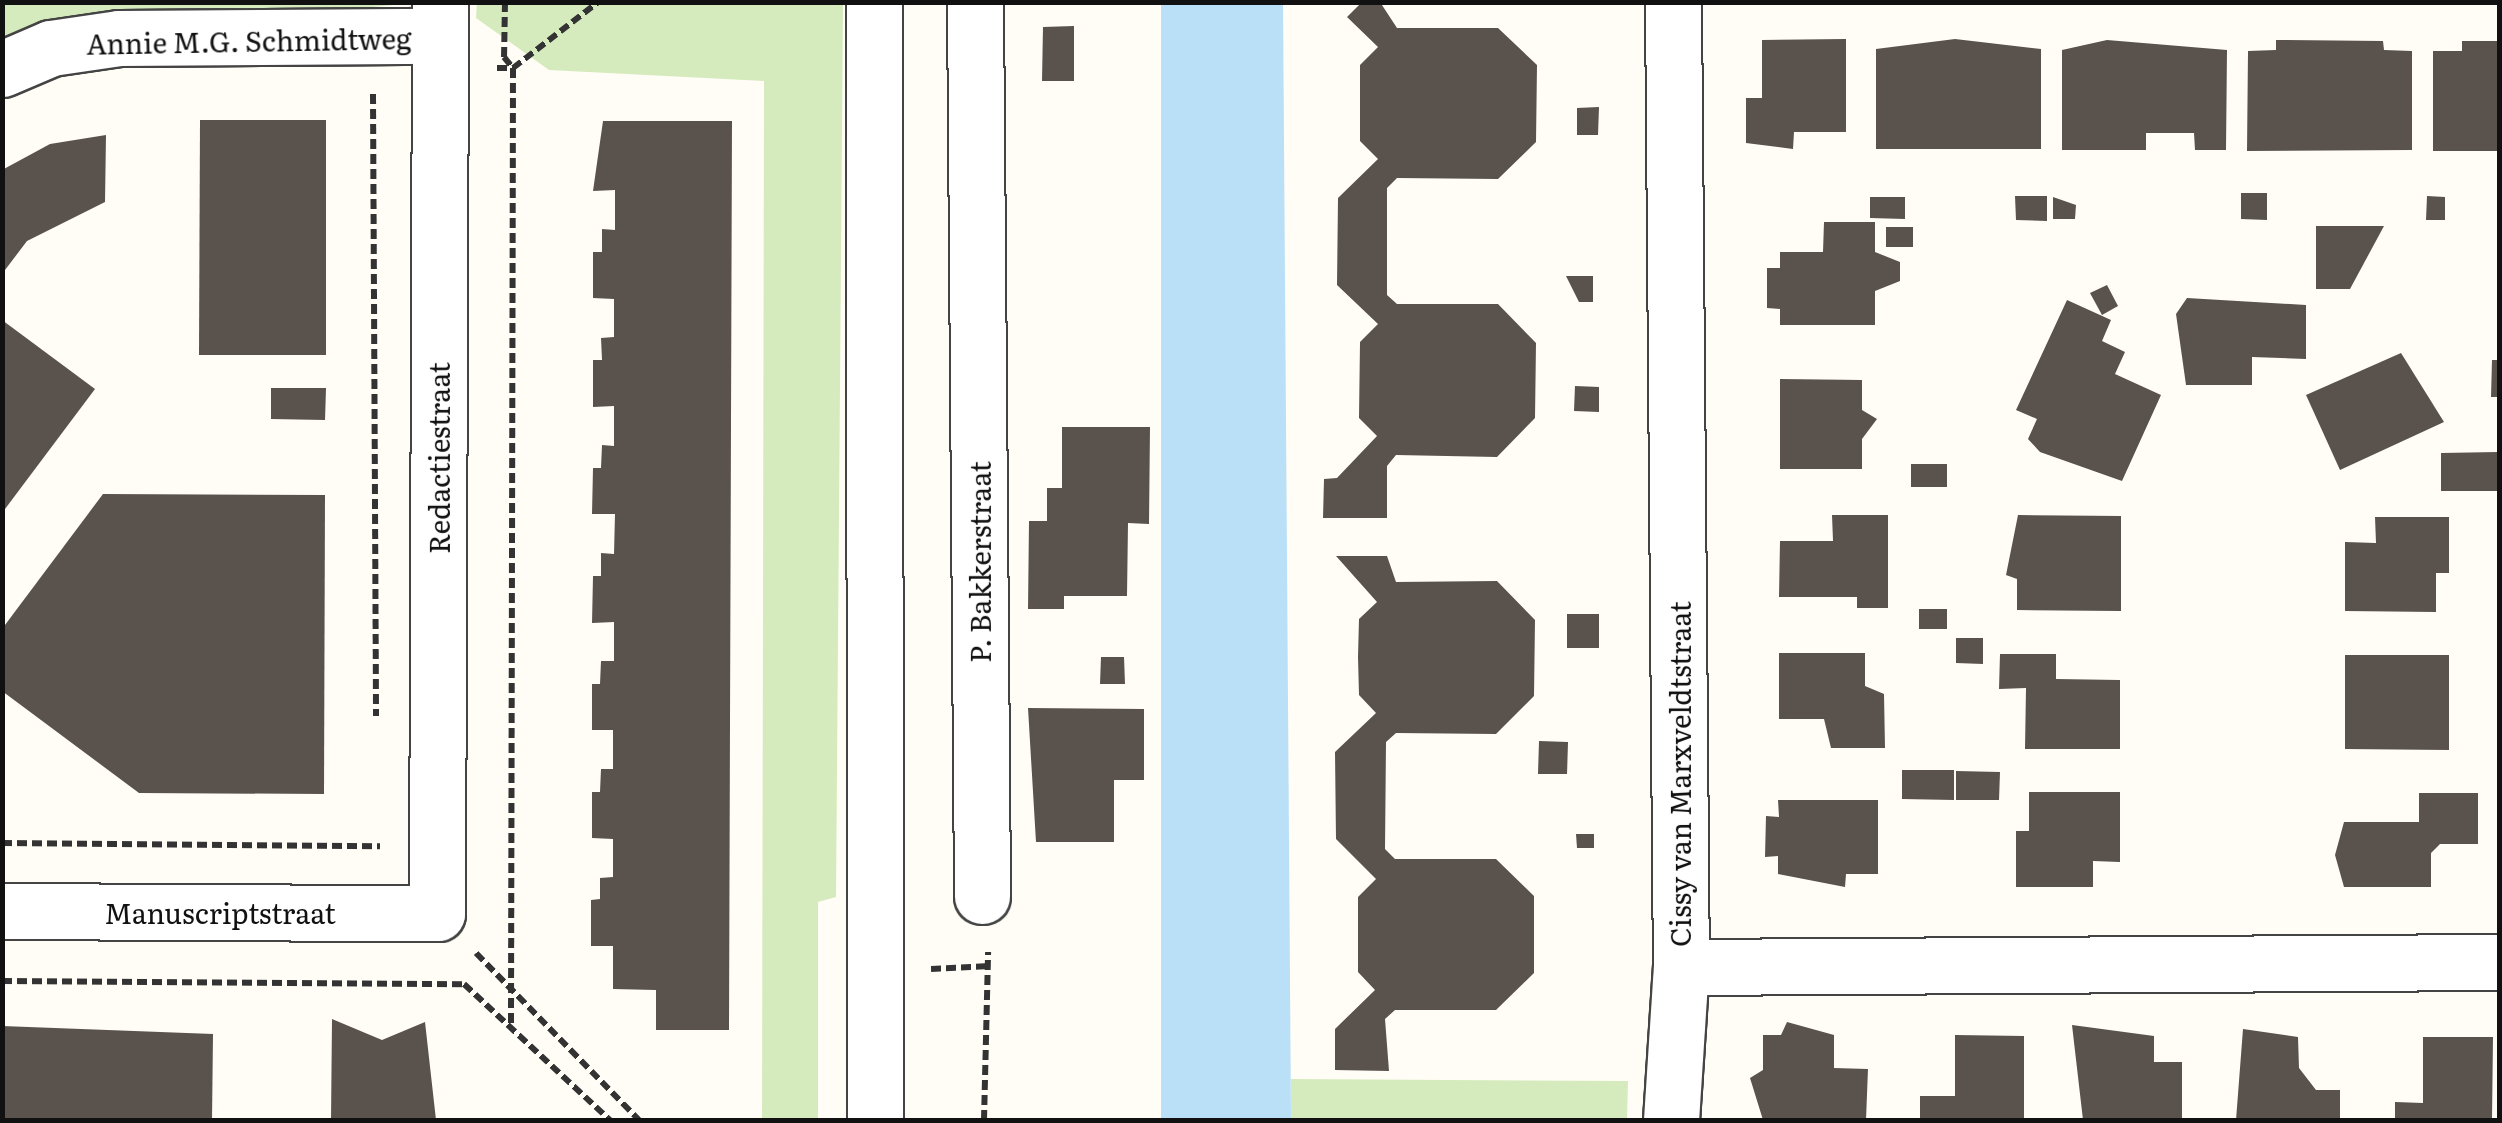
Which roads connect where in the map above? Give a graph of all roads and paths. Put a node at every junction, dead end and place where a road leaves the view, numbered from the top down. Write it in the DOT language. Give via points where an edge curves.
graph roads {
  1 [pos="505,2"];
  2 [pos="598,2"];
  3 [pos="874,2"];
  4 [pos="975,2"];
  5 [pos="1673,2"];
  6 [pos="439,36"];
  7 [pos="513,68"];
  8 [pos="2,69"];
  9 [pos="373,75"];
  10 [pos="376,724"];
  11 [pos="376,823"];
  12 [pos="376,842"];
  13 [pos="982,896"];
  14 [pos="2,911"];
  15 [pos="438,912"];
  16 [pos="2500,962"];
  17 [pos="990,966"];
  18 [pos="1681,967"];
  19 [pos="928,969"];
  20 [pos="2,980"];
  21 [pos="509,986"];
  22 [pos="511,1028"];
  23 [pos="610,1120"];
  24 [pos="639,1120"];
  25 [pos="875,1120"];
  26 [pos="984,1120"];
  27 [pos="1671,1120"];
  1 -- 7 [label="path" via="504,56"];
  2 -- 7 [label="path"];
  3 -- 25 [label="street"];
  4 -- 13 [label="street, P. Bakkerstraat"];
  5 -- 18 [label="street, Cissy van Marxveldtstraat"];
  6 -- 7 [label="path, Annie M.G. Schmidtweg"];
  6 -- 8 [label="street, Annie M.G. Schmidtweg" via="119,38 51,48"];
  6 -- 15 [label="street, Redactiestraat"];
  7 -- 21 [label="path"];
  9 -- 10 [label="path"];
  11 -- 12 [label="path"];
  13 -- 17 [label="path"];
  14 -- 15 [label="street, Manuscriptstraat"];
  15 -- 21 [label="path"];
  16 -- 18 [label="street, Cissy van Marxveldtstraat"];
  17 -- 19 [label="path"];
  17 -- 26 [label="path"];
  18 -- 27 [label="street"];
  20 -- 22 [label="path" via="464,984"];
  21 -- 22 [label="path"];
  21 -- 24 [label="path"];
  22 -- 23 [label="path"];
}
